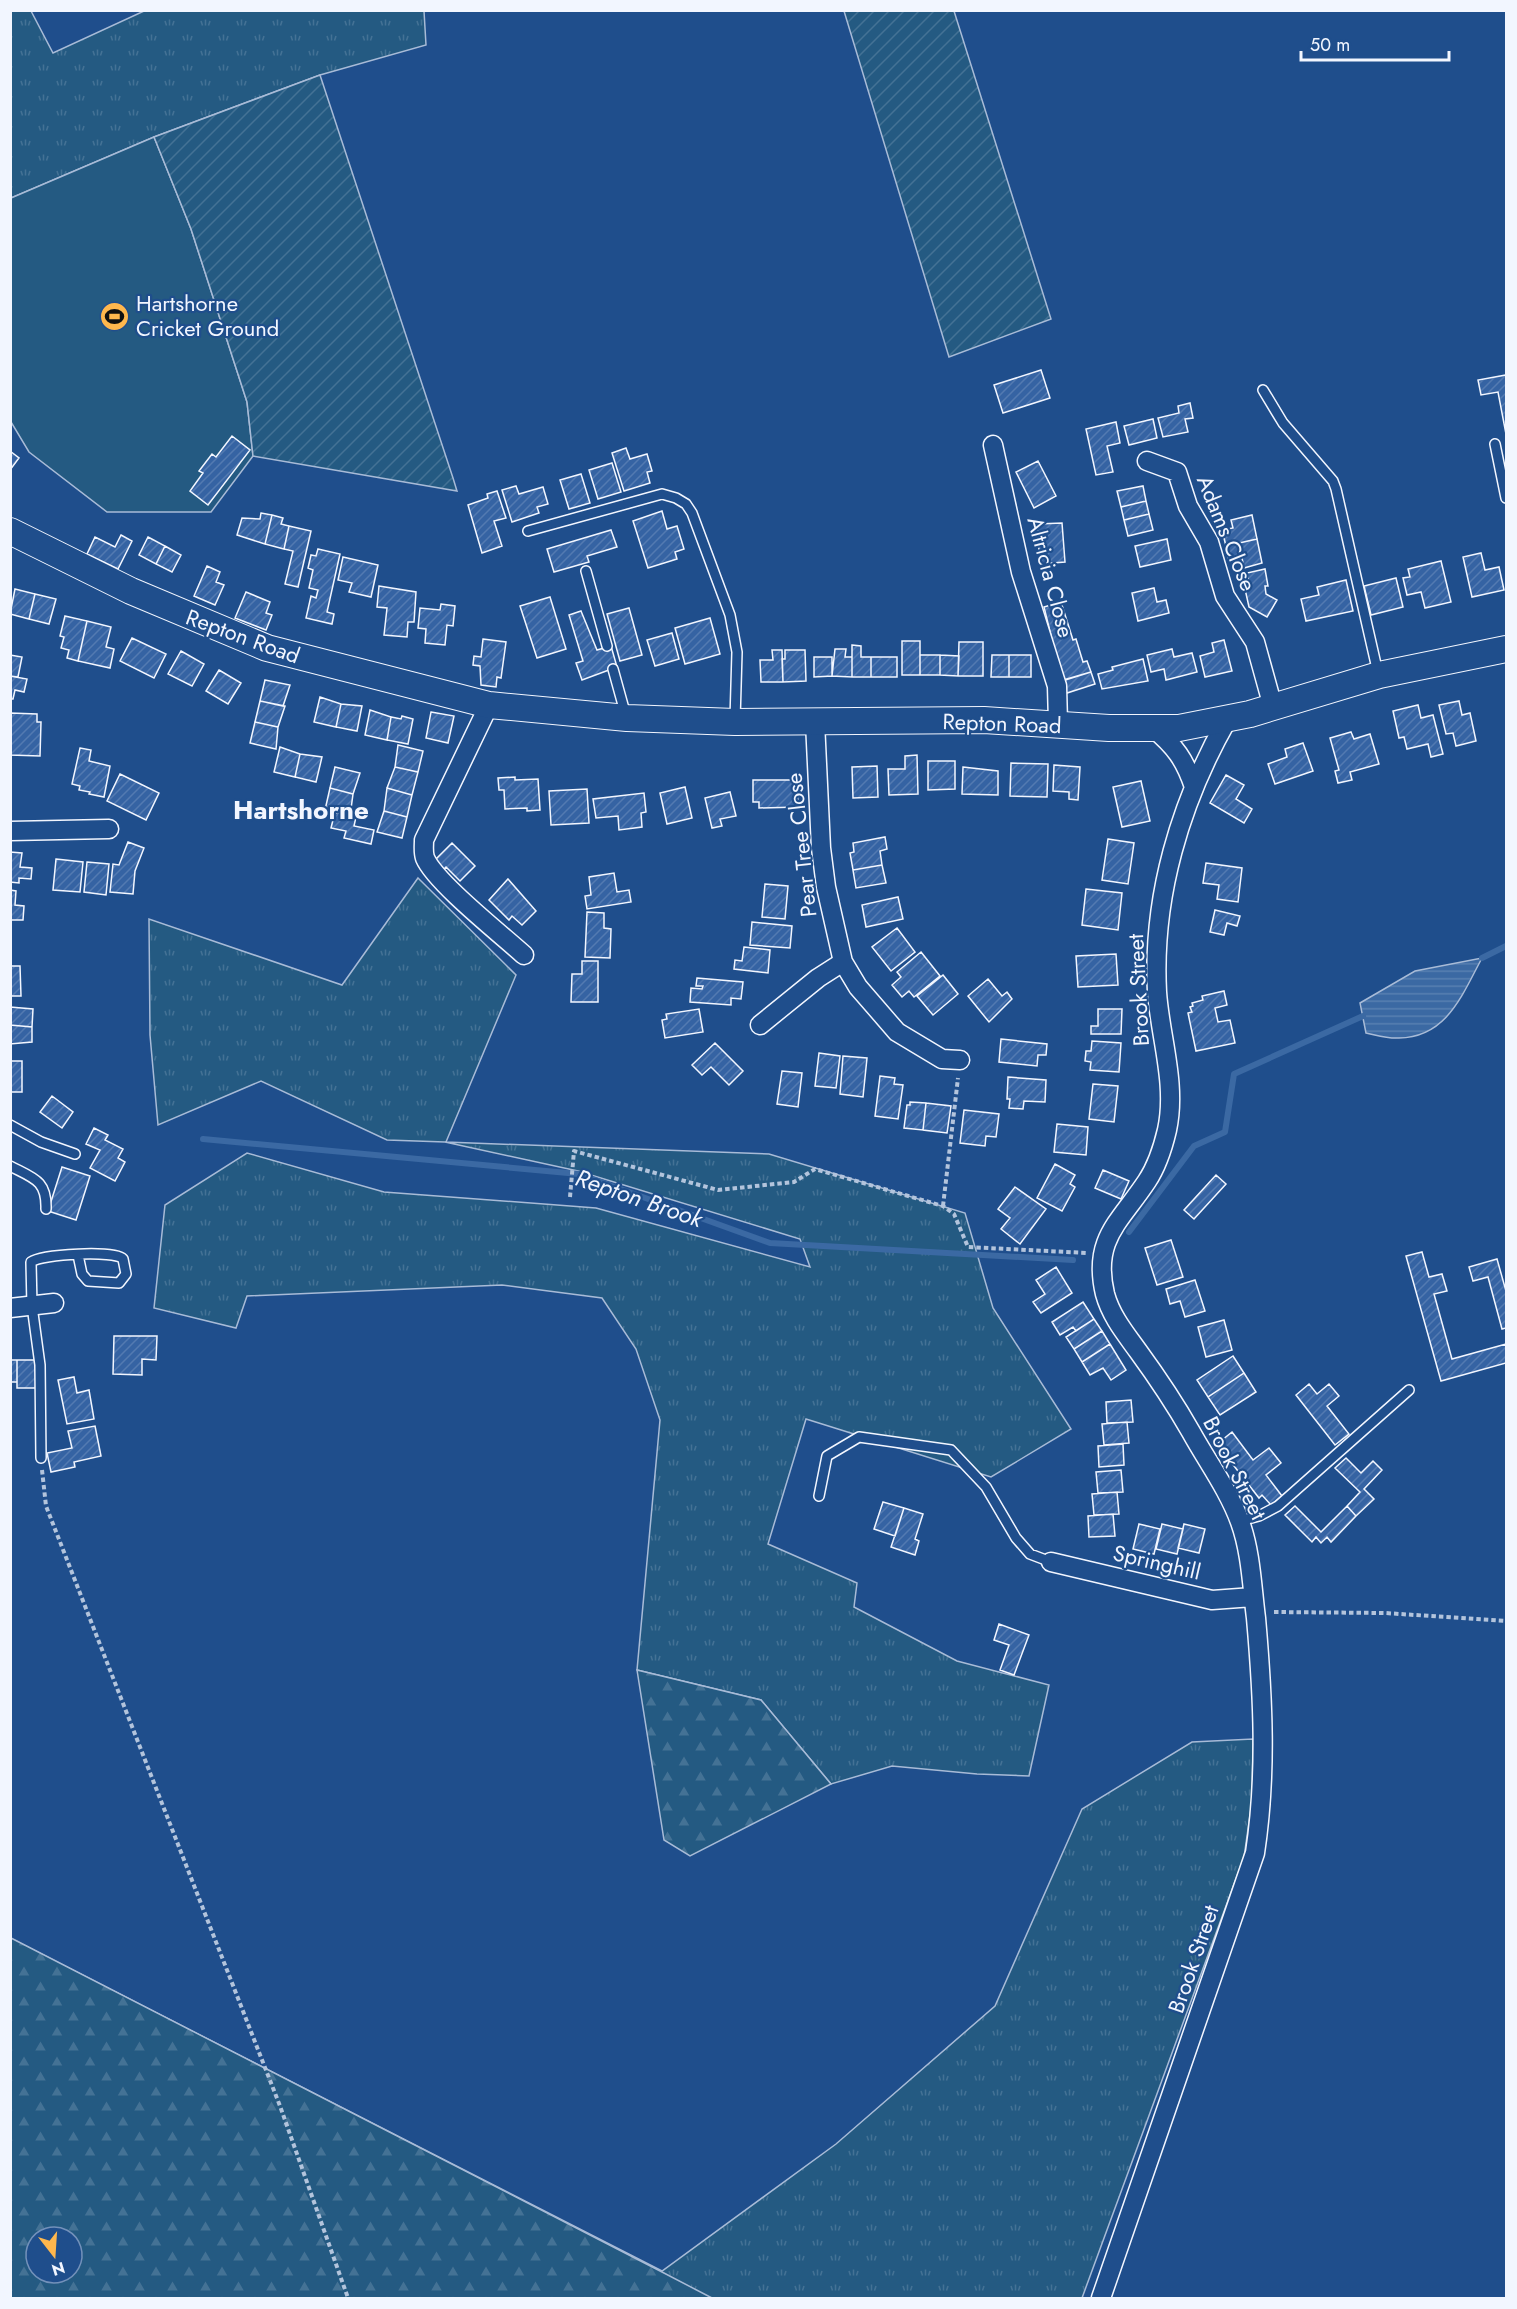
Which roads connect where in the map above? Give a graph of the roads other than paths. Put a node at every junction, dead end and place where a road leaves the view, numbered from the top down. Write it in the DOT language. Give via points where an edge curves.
graph roads {
  1 [pos="1263,390"];
  2 [pos="993,444"];
  3 [pos="1495,444"];
  4 [pos="1147,461"];
  5 [pos="1506,498"];
  6 [pos="10,531"];
  7 [pos="528,531"];
  8 [pos="586,571"];
  9 [pos="606,646"];
  10 [pos="1506,649"];
  11 [pos="613,669"];
  12 [pos="1379,675"];
  13 [pos="489,705"];
  14 [pos="1273,707"];
  15 [pos="627,718"];
  16 [pos="1227,720"];
  17 [pos="735,722"];
  18 [pos="815,722"];
  19 [pos="1058,723"];
  20 [pos="1153,728"];
  21 [pos="1194,787"];
  22 [pos="109,829"];
  23 [pos="10,831"];
  24 [pos="524,955"];
  25 [pos="843,962"];
  26 [pos="760,1025"];
  27 [pos="960,1060"];
  28 [pos="10,1125"];
  29 [pos="75,1154"];
  30 [pos="10,1166"];
  31 [pos="45,1209"];
  32 [pos="78,1255"];
  33 [pos="54,1303"];
  34 [pos="32,1306"];
  35 [pos="10,1308"];
  36 [pos="1409,1390"];
  37 [pos="41,1458"];
  38 [pos="819,1496"];
  39 [pos="1240,1521"];
  40 [pos="1051,1562"];
  41 [pos="1254,1605"];
  42 [pos="1101,2298"];
  1 -- 12 [label="lane" via="1282,423 1333,481"];
  2 -- 19 [label="street, Altricia Close" via="1021,572 1057,686"];
  3 -- 5 [label="lane"];
  4 -- 14 [label="street, Adams Close" via="1177,472 1188,506 1209,542 1225,596 1255,642"];
  6 -- 13 [label="street, Repton Road" via="131,591 267,648"];
  7 -- 17 [label="lane" via="662,494 686,504 698,526 735,634"];
  8 -- 9 [label="lane"];
  10 -- 12 [label="street, Repton Road"];
  11 -- 15 [label="lane"];
  12 -- 14 [label="street, Repton Road"];
  13 -- 15 [label="street, Repton Road"];
  13 -- 24 [label="street" via="424,840 423,855 456,894"];
  14 -- 16 [label="street, Repton Road"];
  15 -- 17 [label="street, Repton Road"];
  16 -- 20 [label="street, Repton Road"];
  16 -- 21 [label="street, Brook Street"];
  17 -- 18 [label="street, Repton Road"];
  18 -- 19 [label="street, Repton Road"];
  18 -- 25 [label="street, Pear Tree Close" via="821,848"];
  19 -- 20 [label="street, Repton Road"];
  20 -- 21 [label="street" via="1186,763"];
  21 -- 39 [label="street, Brook Street" via="1163,884 1158,914 1157,993 1169,1079 1167,1129 1149,1178 1108,1233 1100,1273 1117,1322 1186,1424"];
  22 -- 23 [label="street"];
  25 -- 26 [label="street"];
  25 -- 27 [label="street, Pear Tree Close" via="858,987 897,1032 942,1059"];
  28 -- 29 [label="lane"];
  30 -- 31 [label="lane" via="42,1185"];
  32 -- 32 [label="lane" via="120,1255 125,1264 125,1279 114,1284 88,1281 82,1275"];
  32 -- 34 [label="lane" via="42,1257 31,1262"];
  33 -- 34 [label="street"];
  34 -- 35 [label="street"];
  34 -- 37 [label="lane" via="40,1365"];
  36 -- 39 [label="lane" via="1278,1506"];
  38 -- 40 [label="lane" via="826,1456 859,1437 951,1450 986,1487 1030,1554"];
  39 -- 41 [label="street, Brook Street"];
  40 -- 41 [label="street, Springhill" via="1212,1600"];
  41 -- 42 [label="street, Brook Street" via="1264,1737 1263,1801 1255,1853"];
}
